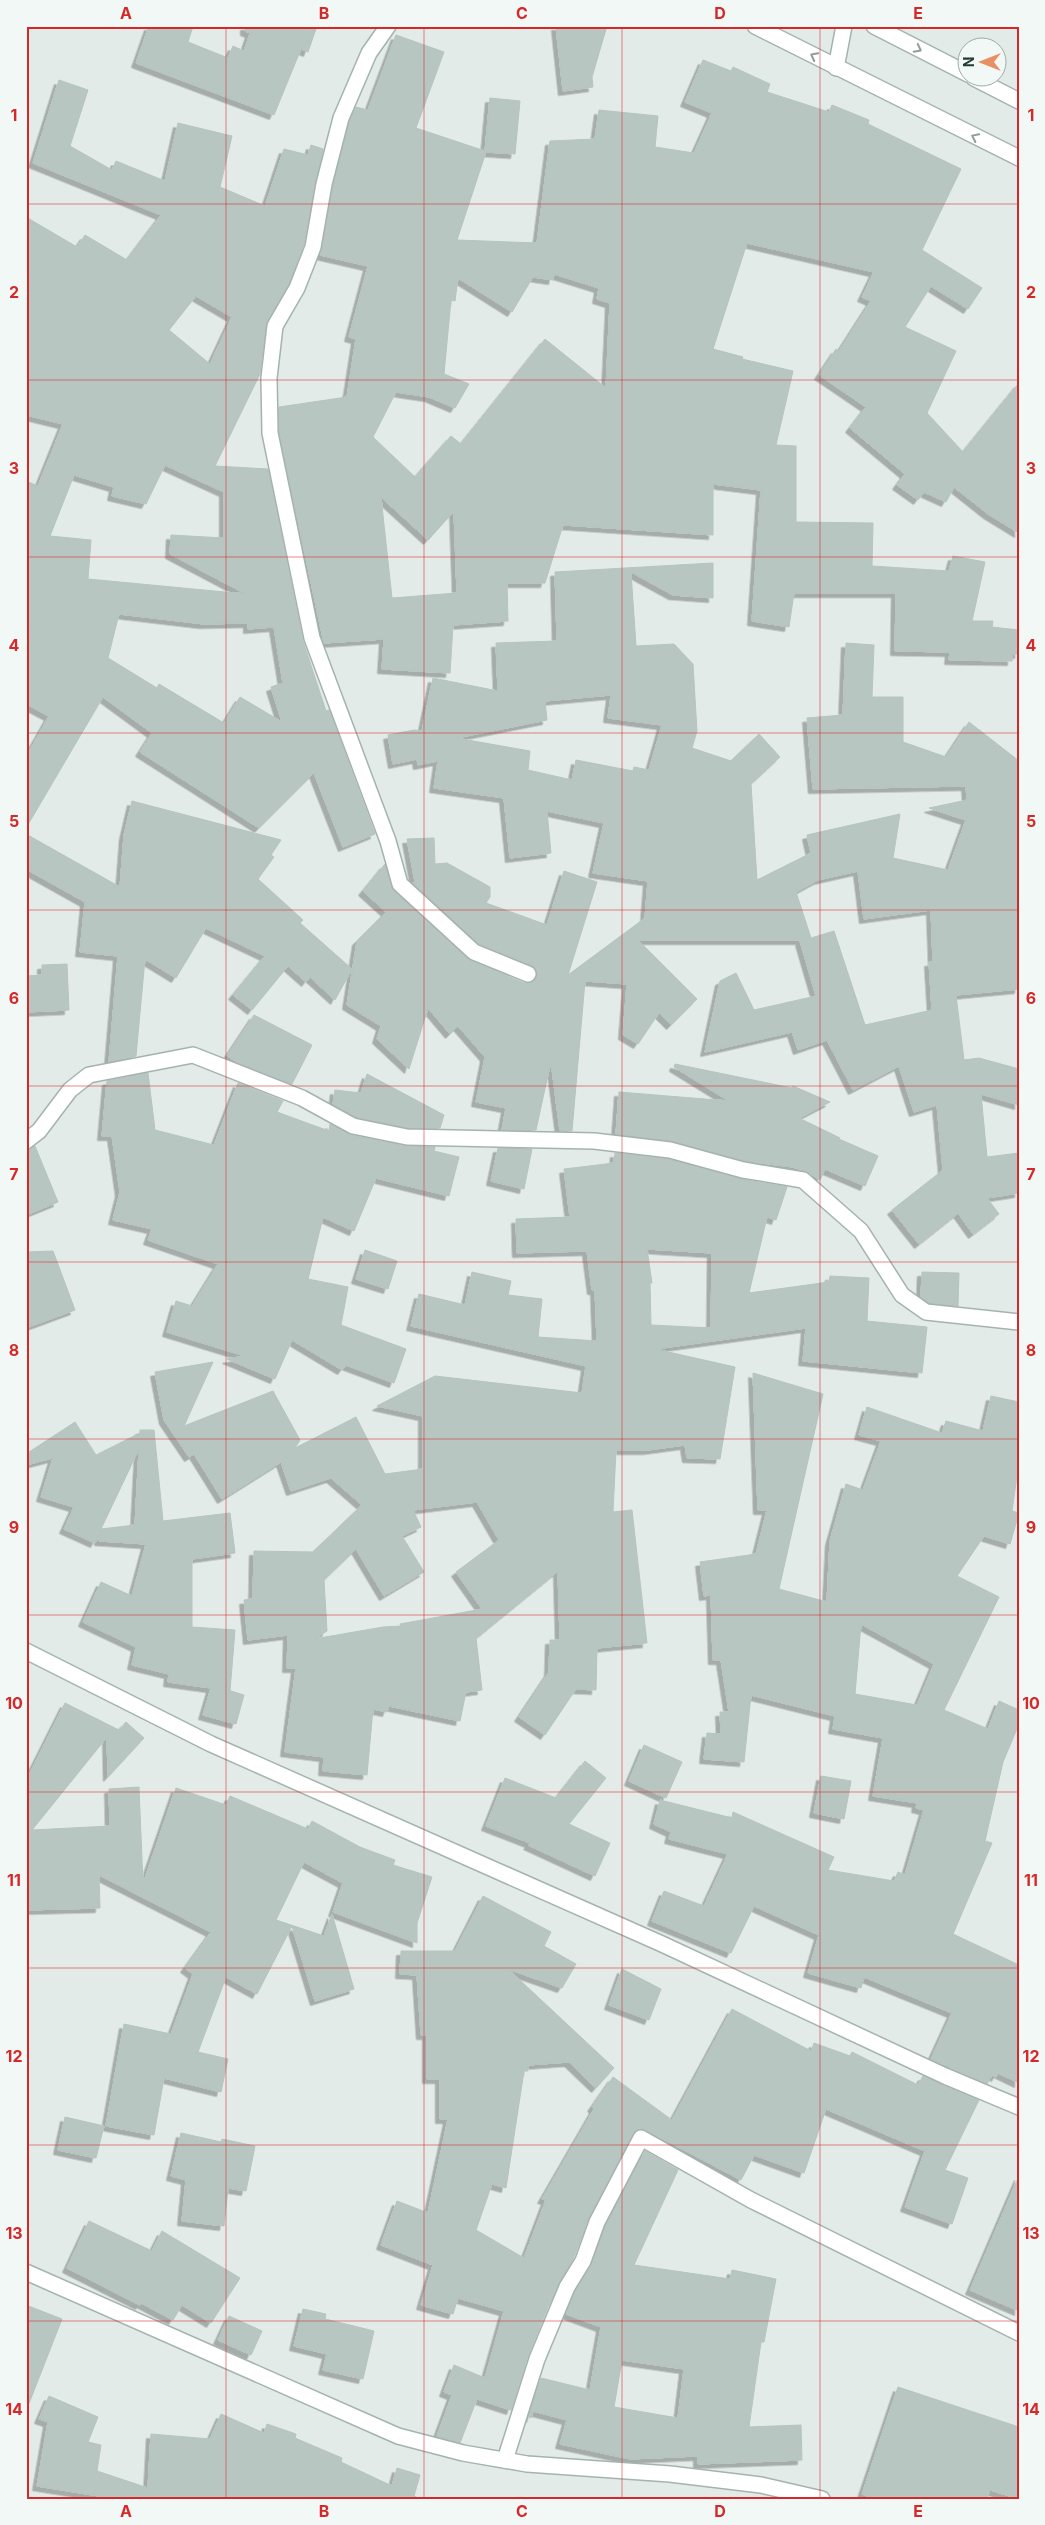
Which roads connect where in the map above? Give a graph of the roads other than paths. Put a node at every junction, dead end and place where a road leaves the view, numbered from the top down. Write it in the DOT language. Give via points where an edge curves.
graph roads {
  1 [pos="388,26"];
  2 [pos="755,26"];
  3 [pos="844,26"];
  4 [pos="874,26"];
  5 [pos="836,68"];
  6 [pos="958,69"];
  7 [pos="994,88"];
  8 [pos="1019,101"];
  9 [pos="1019,158"];
  10 [pos="528,974"];
  11 [pos="26,1141"];
  12 [pos="1019,1322"];
  13 [pos="26,1650"];
  14 [pos="1019,2106"];
  15 [pos="26,2272"];
  16 [pos="1019,2333"];
  17 [pos="505,2460"];
  18 [pos="822,2499"];
  1 -- 10 [label="street" via="369,53 341,118 324,184 313,248 297,288 275,326 269,378 270,433 312,638 385,832 400,884 474,952"];
  5 -- 2 [label="street, one-way"];
  3 -- 5 [label="street"];
  4 -- 6 [label="street, one-way"];
  9 -- 5 [label="street, one-way"];
  7 -- 8 [label="street"];
  11 -- 12 [label="street" via="39,1131 70,1090 90,1075 193,1056 302,1098 353,1126 407,1137 594,1141 670,1150 743,1170 804,1180 861,1232 902,1295 926,1312"];
  13 -- 14 [label="street" via="211,1744 662,1944 945,2076"];
  15 -- 17 [label="street" via="398,2436"];
  16 -- 17 [label="street" via="751,2200 641,2138 567,2287 537,2359"];
  17 -- 18 [label="street" via="761,2485"];
}
